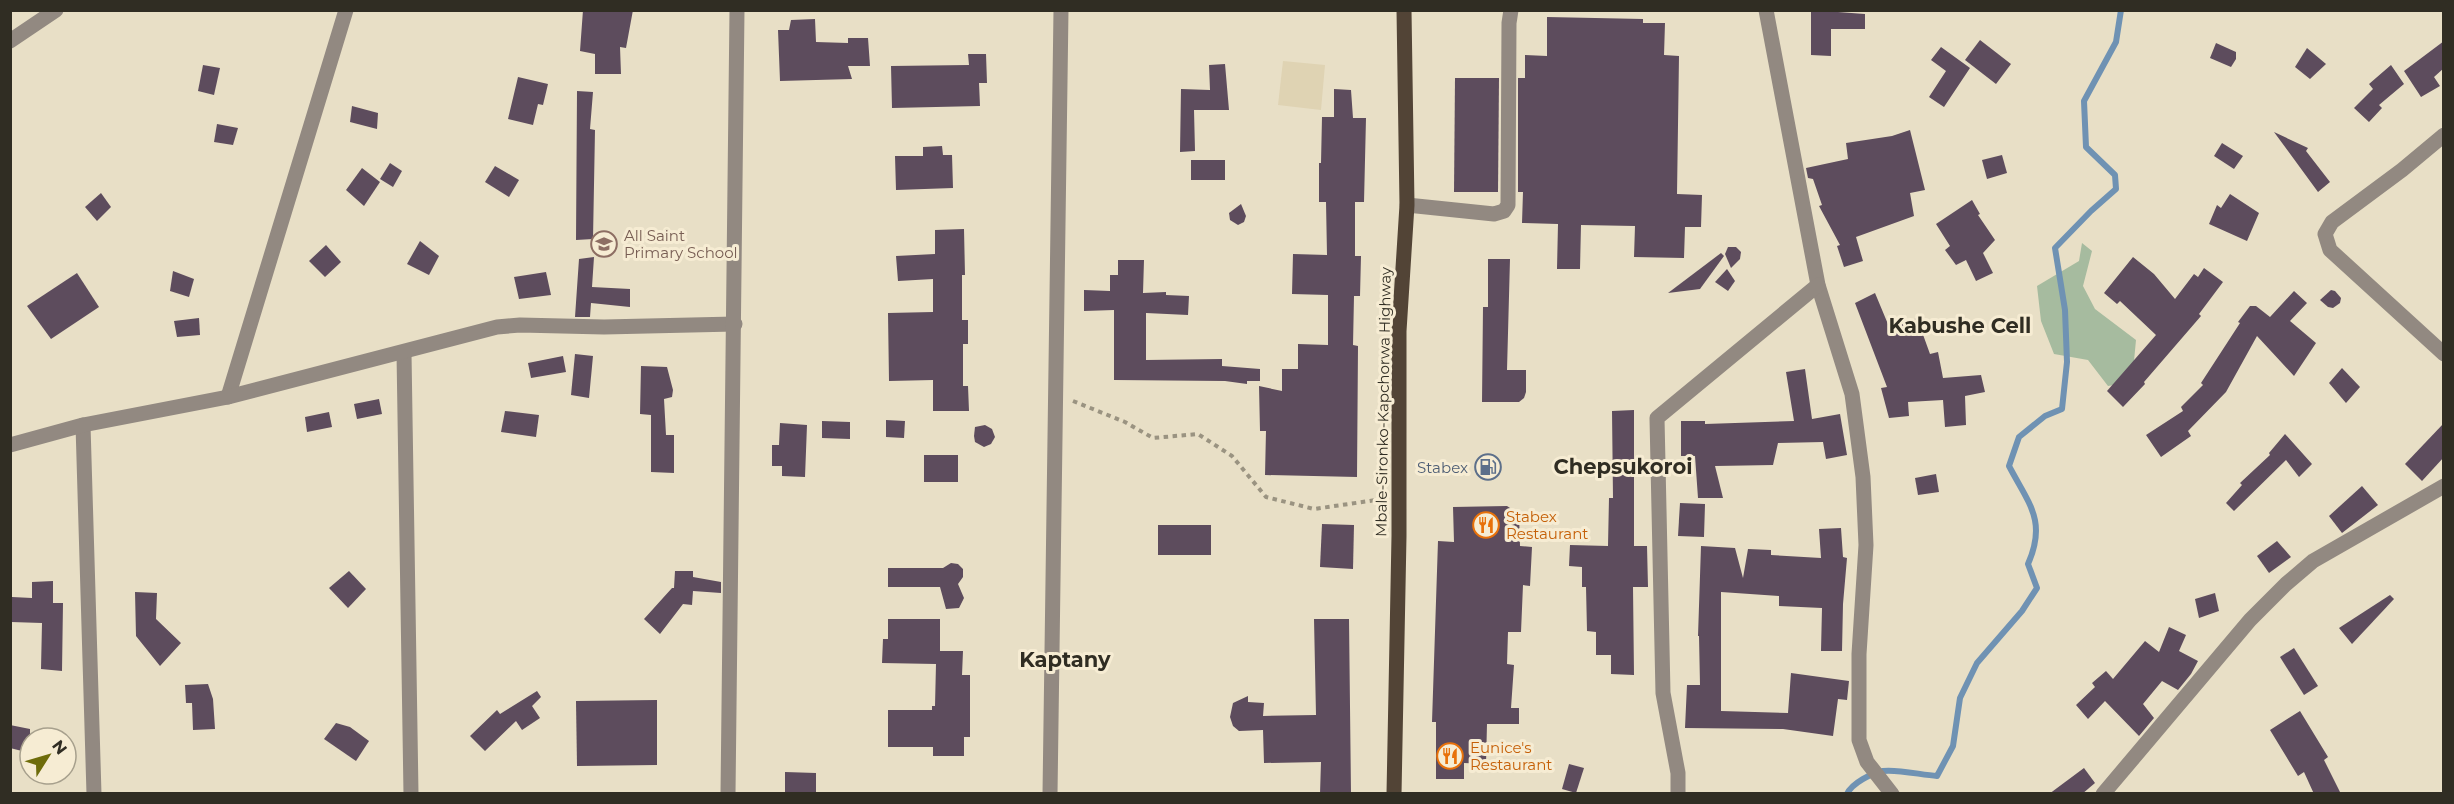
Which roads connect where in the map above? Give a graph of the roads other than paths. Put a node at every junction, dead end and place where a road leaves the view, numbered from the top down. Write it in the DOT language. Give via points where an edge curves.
graph roads {
  1 [pos="56,10"];
  2 [pos="346,10"];
  3 [pos="737,10"];
  4 [pos="1061,10"];
  5 [pos="1404,10"];
  6 [pos="1511,10"];
  7 [pos="1766,10"];
  8 [pos="10,41"];
  9 [pos="2444,135"];
  10 [pos="1407,205"];
  11 [pos="1818,285"];
  12 [pos="735,324"];
  13 [pos="404,353"];
  14 [pos="2444,354"];
  15 [pos="228,398"];
  16 [pos="83,425"];
  17 [pos="10,445"];
  18 [pos="2444,486"];
  19 [pos="1890,791"];
  20 [pos="94,794"];
  21 [pos="411,794"];
  22 [pos="728,794"];
  23 [pos="1050,794"];
  24 [pos="1394,794"];
  25 [pos="1678,794"];
  26 [pos="2103,794"];
  1 -- 8 [label="street"];
  2 -- 15 [label="street"];
  3 -- 12 [label="street"];
  4 -- 23 [label="street"];
  5 -- 10 [label="main road, Mbale-Sironko-Kapchorwa Highway"];
  6 -- 10 [label="street" via="1508,205 1494,214"];
  7 -- 11 [label="street"];
  9 -- 14 [label="street" via="2331,222 2325,239 2330,250"];
  10 -- 24 [label="main road, Mbale-Sironko-Kapchorwa Highway" via="1399,332"];
  11 -- 19 [label="street" via="1852,394 1863,477 1866,545 1859,654 1859,740 1867,762"];
  11 -- 25 [label="street" via="1657,418 1663,693 1678,772"];
  12 -- 13 [label="street" via="497,327"];
  12 -- 22 [label="street"];
  13 -- 15 [label="street"];
  13 -- 21 [label="street"];
  15 -- 16 [label="street"];
  16 -- 17 [label="street"];
  16 -- 20 [label="street"];
  18 -- 26 [label="street" via="2313,561 2286,584 2250,620"];
}
